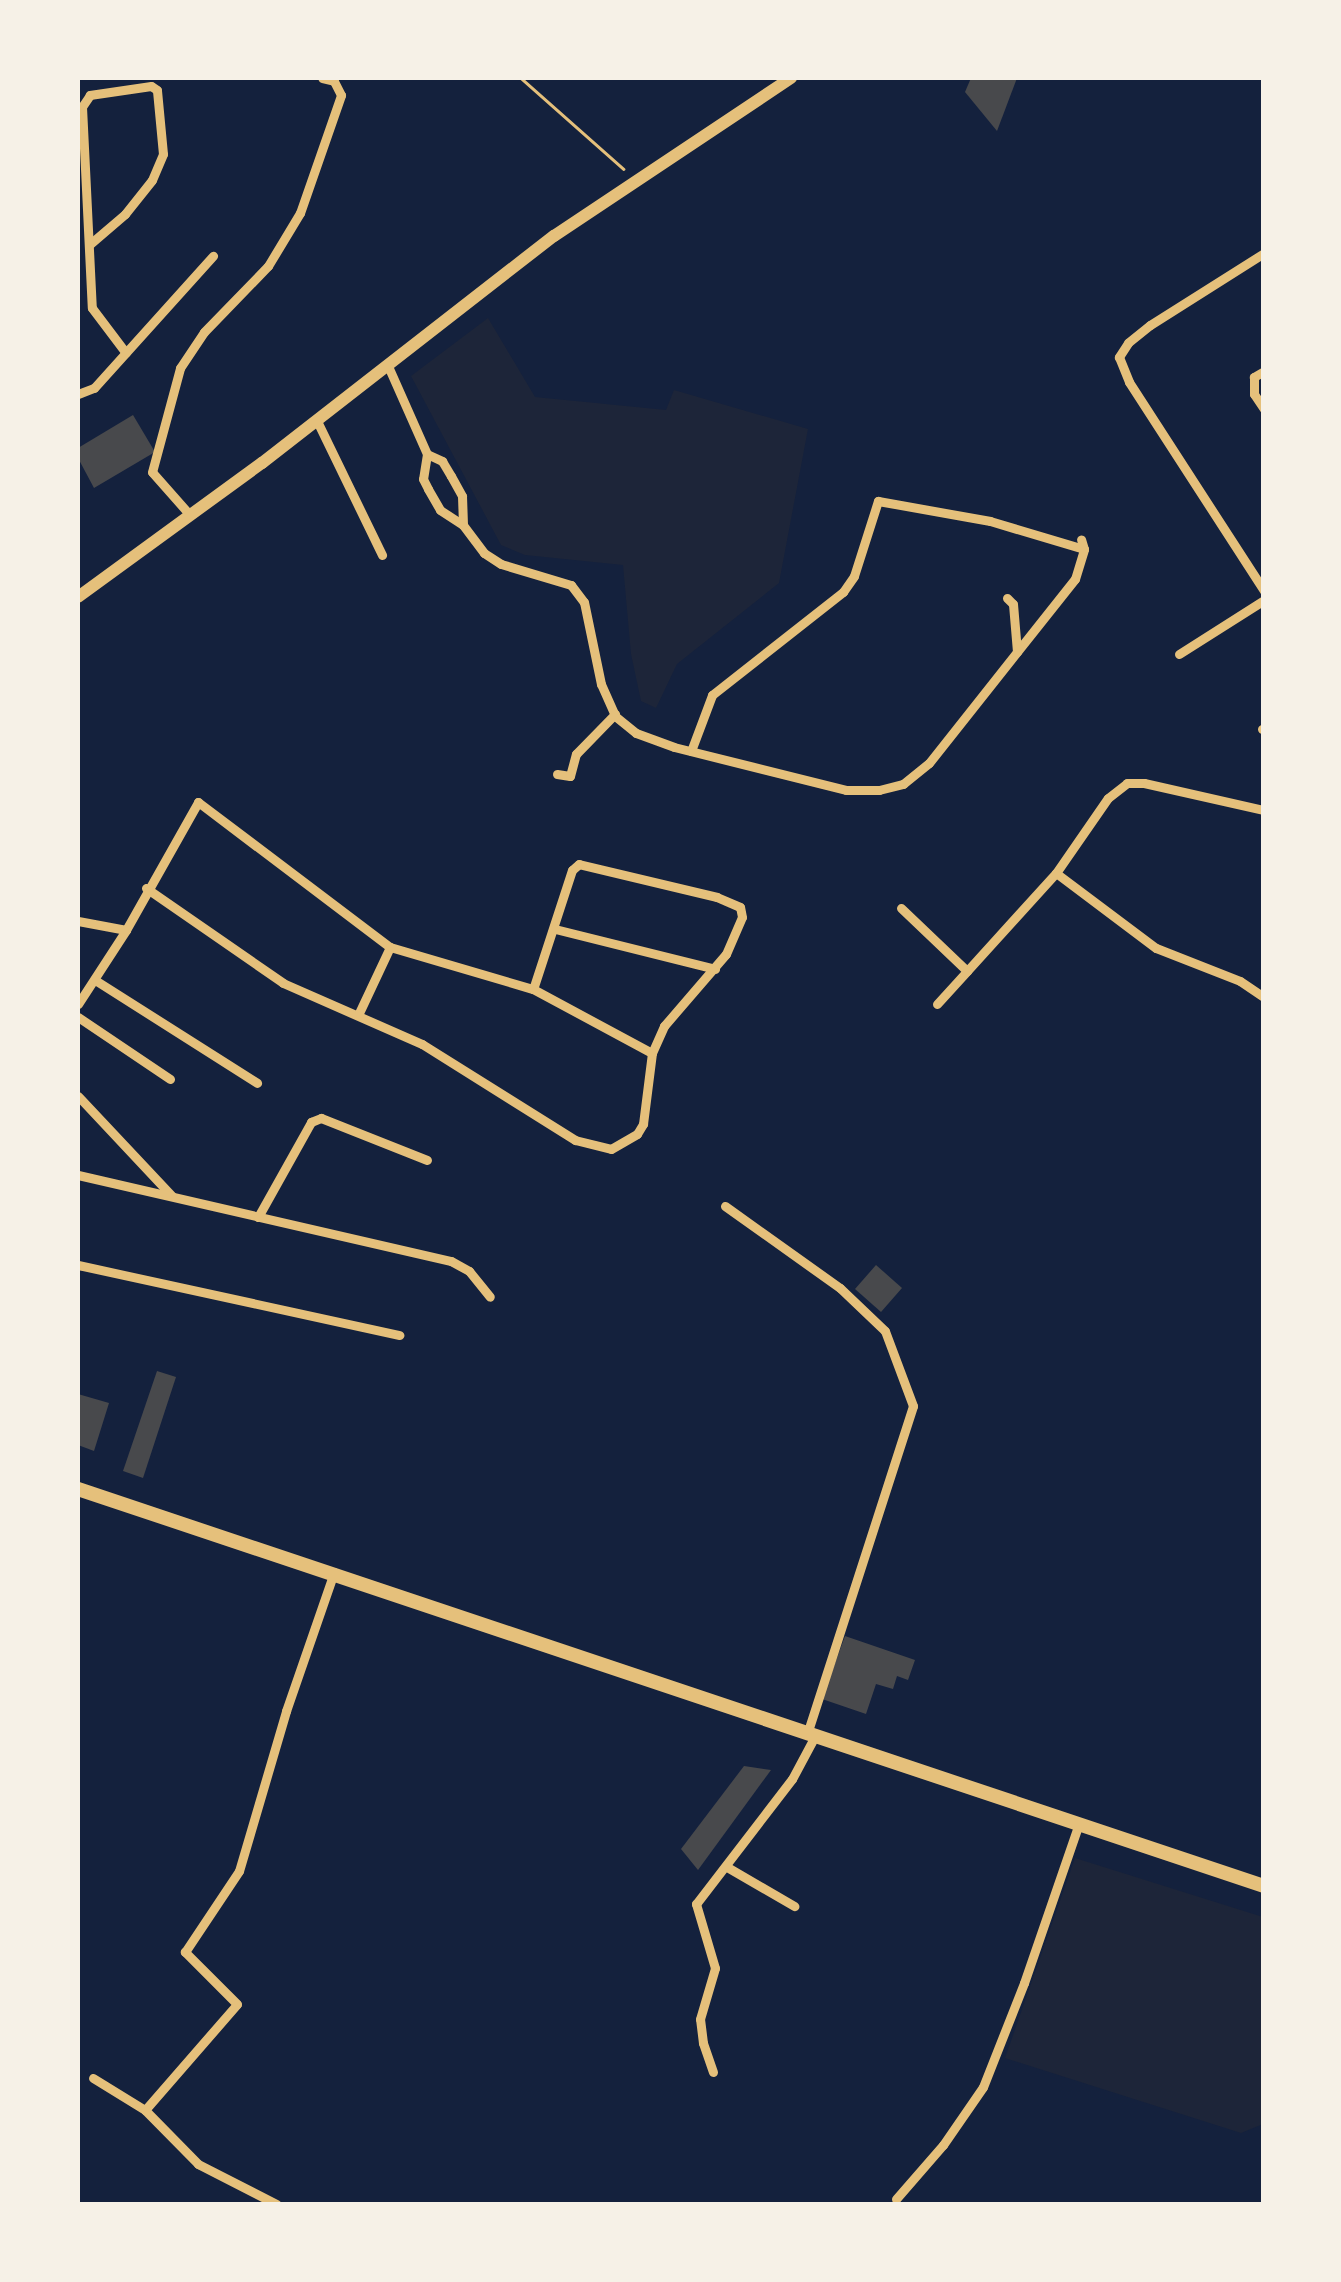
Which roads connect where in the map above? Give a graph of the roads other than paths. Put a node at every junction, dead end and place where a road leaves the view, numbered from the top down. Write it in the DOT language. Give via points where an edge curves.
graph roads {
  1 [pos="322,78"];
  2 [pos="786,79"];
  3 [pos="90,244"];
  4 [pos="1264,253"];
  5 [pos="213,256"];
  6 [pos="126,353"];
  7 [pos="388,366"];
  8 [pos="1264,371"];
  9 [pos="78,394"];
  10 [pos="1264,409"];
  11 [pos="317,421"];
  12 [pos="426,454"];
  13 [pos="190,515"];
  14 [pos="463,525"];
  15 [pos="382,555"];
  16 [pos="1264,590"];
  17 [pos="78,596"];
  18 [pos="1007,598"];
  19 [pos="1264,600"];
  20 [pos="1018,652"];
  21 [pos="1179,654"];
  22 [pos="614,714"];
  23 [pos="691,751"];
  24 [pos="556,774"];
  25 [pos="1264,810"];
  26 [pos="1056,872"];
  27 [pos="146,888"];
  28 [pos="901,908"];
  29 [pos="78,921"];
  30 [pos="555,929"];
  31 [pos="126,930"];
  32 [pos="390,947"];
  33 [pos="715,970"];
  34 [pos="967,971"];
  35 [pos="95,980"];
  36 [pos="533,989"];
  37 [pos="1264,998"];
  38 [pos="78,1004"];
  39 [pos="937,1004"];
  40 [pos="359,1013"];
  41 [pos="78,1016"];
  42 [pos="652,1053"];
  43 [pos="170,1079"];
  44 [pos="257,1082"];
  45 [pos="78,1096"];
  46 [pos="428,1160"];
  47 [pos="78,1175"];
  48 [pos="173,1197"];
  49 [pos="725,1206"];
  50 [pos="258,1216"];
  51 [pos="78,1265"];
  52 [pos="490,1297"];
  53 [pos="399,1335"];
  54 [pos="78,1489"];
  55 [pos="334,1572"];
  56 [pos="812,1732"];
  57 [pos="1079,1823"];
  58 [pos="727,1867"];
  59 [pos="1264,1886"];
  60 [pos="794,1906"];
  61 [pos="714,2072"];
  62 [pos="93,2078"];
  63 [pos="144,2110"];
  64 [pos="896,2199"];
  65 [pos="276,2204"];
  1 -- 13 [label="street" via="334,81 341,95 300,212 268,266 204,332 180,368 152,472"];
  2 -- 7 [label="main road" via="554,236"];
  3 -- 3 [label="street" via="85,98 151,86 157,90 163,154 152,180"];
  3 -- 6 [label="street" via="92,308"];
  4 -- 16 [label="street" via="1150,324 1119,358"];
  5 -- 6 [label="street"];
  6 -- 9 [label="street" via="94,388"];
  7 -- 11 [label="main road"];
  7 -- 12 [label="street"];
  8 -- 10 [label="street" via="1254,377 1254,394"];
  11 -- 13 [label="main road"];
  11 -- 15 [label="street"];
  12 -- 14 [label="street" via="442,461 462,496"];
  12 -- 14 [label="street" via="428,489 440,510"];
  13 -- 17 [label="main road"];
  14 -- 22 [label="street" via="470,540 501,564 571,585 584,602"];
  18 -- 20 [label="street"];
  19 -- 21 [label="street"];
  20 -- 23 [label="street" via="930,763 903,784 846,790"];
  20 -- 23 [label="street" via="1075,579 1083,544 878,501 843,592 712,694"];
  22 -- 23 [label="street" via="636,733"];
  22 -- 24 [label="street" via="576,754 570,776"];
  25 -- 26 [label="street" via="1127,783 1108,798"];
  26 -- 34 [label="street"];
  26 -- 37 [label="street" via="1156,948 1240,981"];
  27 -- 31 [label="street"];
  27 -- 32 [label="street" via="198,802"];
  27 -- 40 [label="street" via="283,983"];
  28 -- 34 [label="street"];
  29 -- 31 [label="street"];
  30 -- 33 [label="street"];
  30 -- 33 [label="street" via="572,870 580,864 717,897 740,908 742,917"];
  30 -- 36 [label="street"];
  31 -- 35 [label="street"];
  32 -- 36 [label="street"];
  32 -- 40 [label="street"];
  33 -- 42 [label="street" via="679,1005"];
  34 -- 39 [label="street"];
  35 -- 38 [label="street"];
  35 -- 44 [label="street"];
  36 -- 42 [label="street"];
  40 -- 42 [label="street" via="594,1147 611,1148 636,1134"];
  41 -- 43 [label="street"];
  45 -- 48 [label="street"];
  46 -- 50 [label="street" via="321,1118 312,1122"];
  47 -- 48 [label="street"];
  48 -- 50 [label="street"];
  49 -- 56 [label="street" via="840,1288 885,1330 912,1406"];
  50 -- 52 [label="street" via="451,1261"];
  51 -- 53 [label="street"];
  54 -- 55 [label="highway"];
  55 -- 56 [label="highway"];
  55 -- 63 [label="street" via="239,1871 185,1952 237,2004"];
  56 -- 57 [label="highway"];
  56 -- 58 [label="street" via="792,1779"];
  57 -- 59 [label="highway"];
  57 -- 64 [label="street" via="982,2087"];
  58 -- 60 [label="street"];
  58 -- 61 [label="street" via="695,1912 715,1968 700,2029"];
  62 -- 63 [label="street"];
  63 -- 65 [label="street" via="198,2164"];
}
